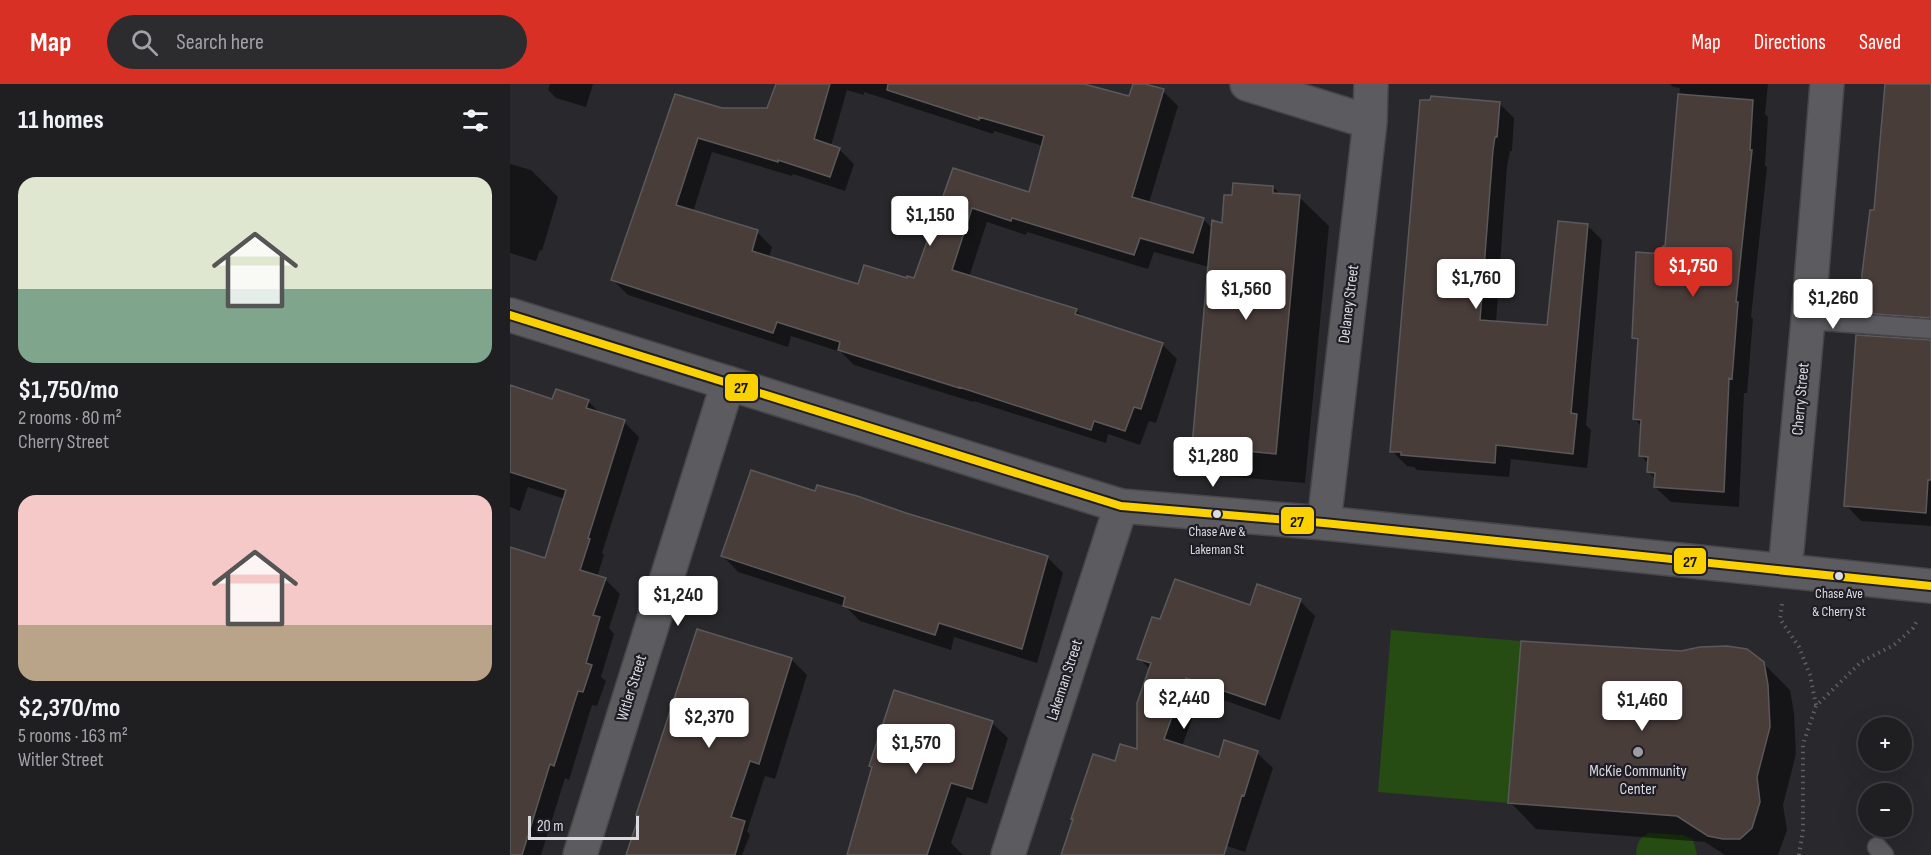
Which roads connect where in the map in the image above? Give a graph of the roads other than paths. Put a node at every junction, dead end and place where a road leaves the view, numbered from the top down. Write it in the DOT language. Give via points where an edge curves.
graph roads {
  1 [pos="1247,84"];
  2 [pos="1371,84"];
  3 [pos="1827,84"];
  4 [pos="1370,122"];
  5 [pos="510,315"];
  6 [pos="1808,320"];
  7 [pos="1931,329"];
  8 [pos="728,383"];
  9 [pos="1121,506"];
  10 [pos="1324,523"];
  11 [pos="1785,571"];
  12 [pos="1927,599"];
  13 [pos="580,855"];
  14 [pos="1008,855"];
  1 -- 4 [label="street"];
  2 -- 4 [label="street, Delaney Street"];
  3 -- 6 [label="street, Cherry Street"];
  4 -- 10 [label="street, Delaney Street"];
  5 -- 8 [label="street"];
  6 -- 7 [label="lane"];
  6 -- 11 [label="street, Cherry Street"];
  8 -- 9 [label="street"];
  8 -- 13 [label="street, Witler Street"];
  9 -- 10 [label="street"];
  9 -- 14 [label="street, Lakeman Street"];
  10 -- 11 [label="street"];
  11 -- 12 [label="street"];
}
